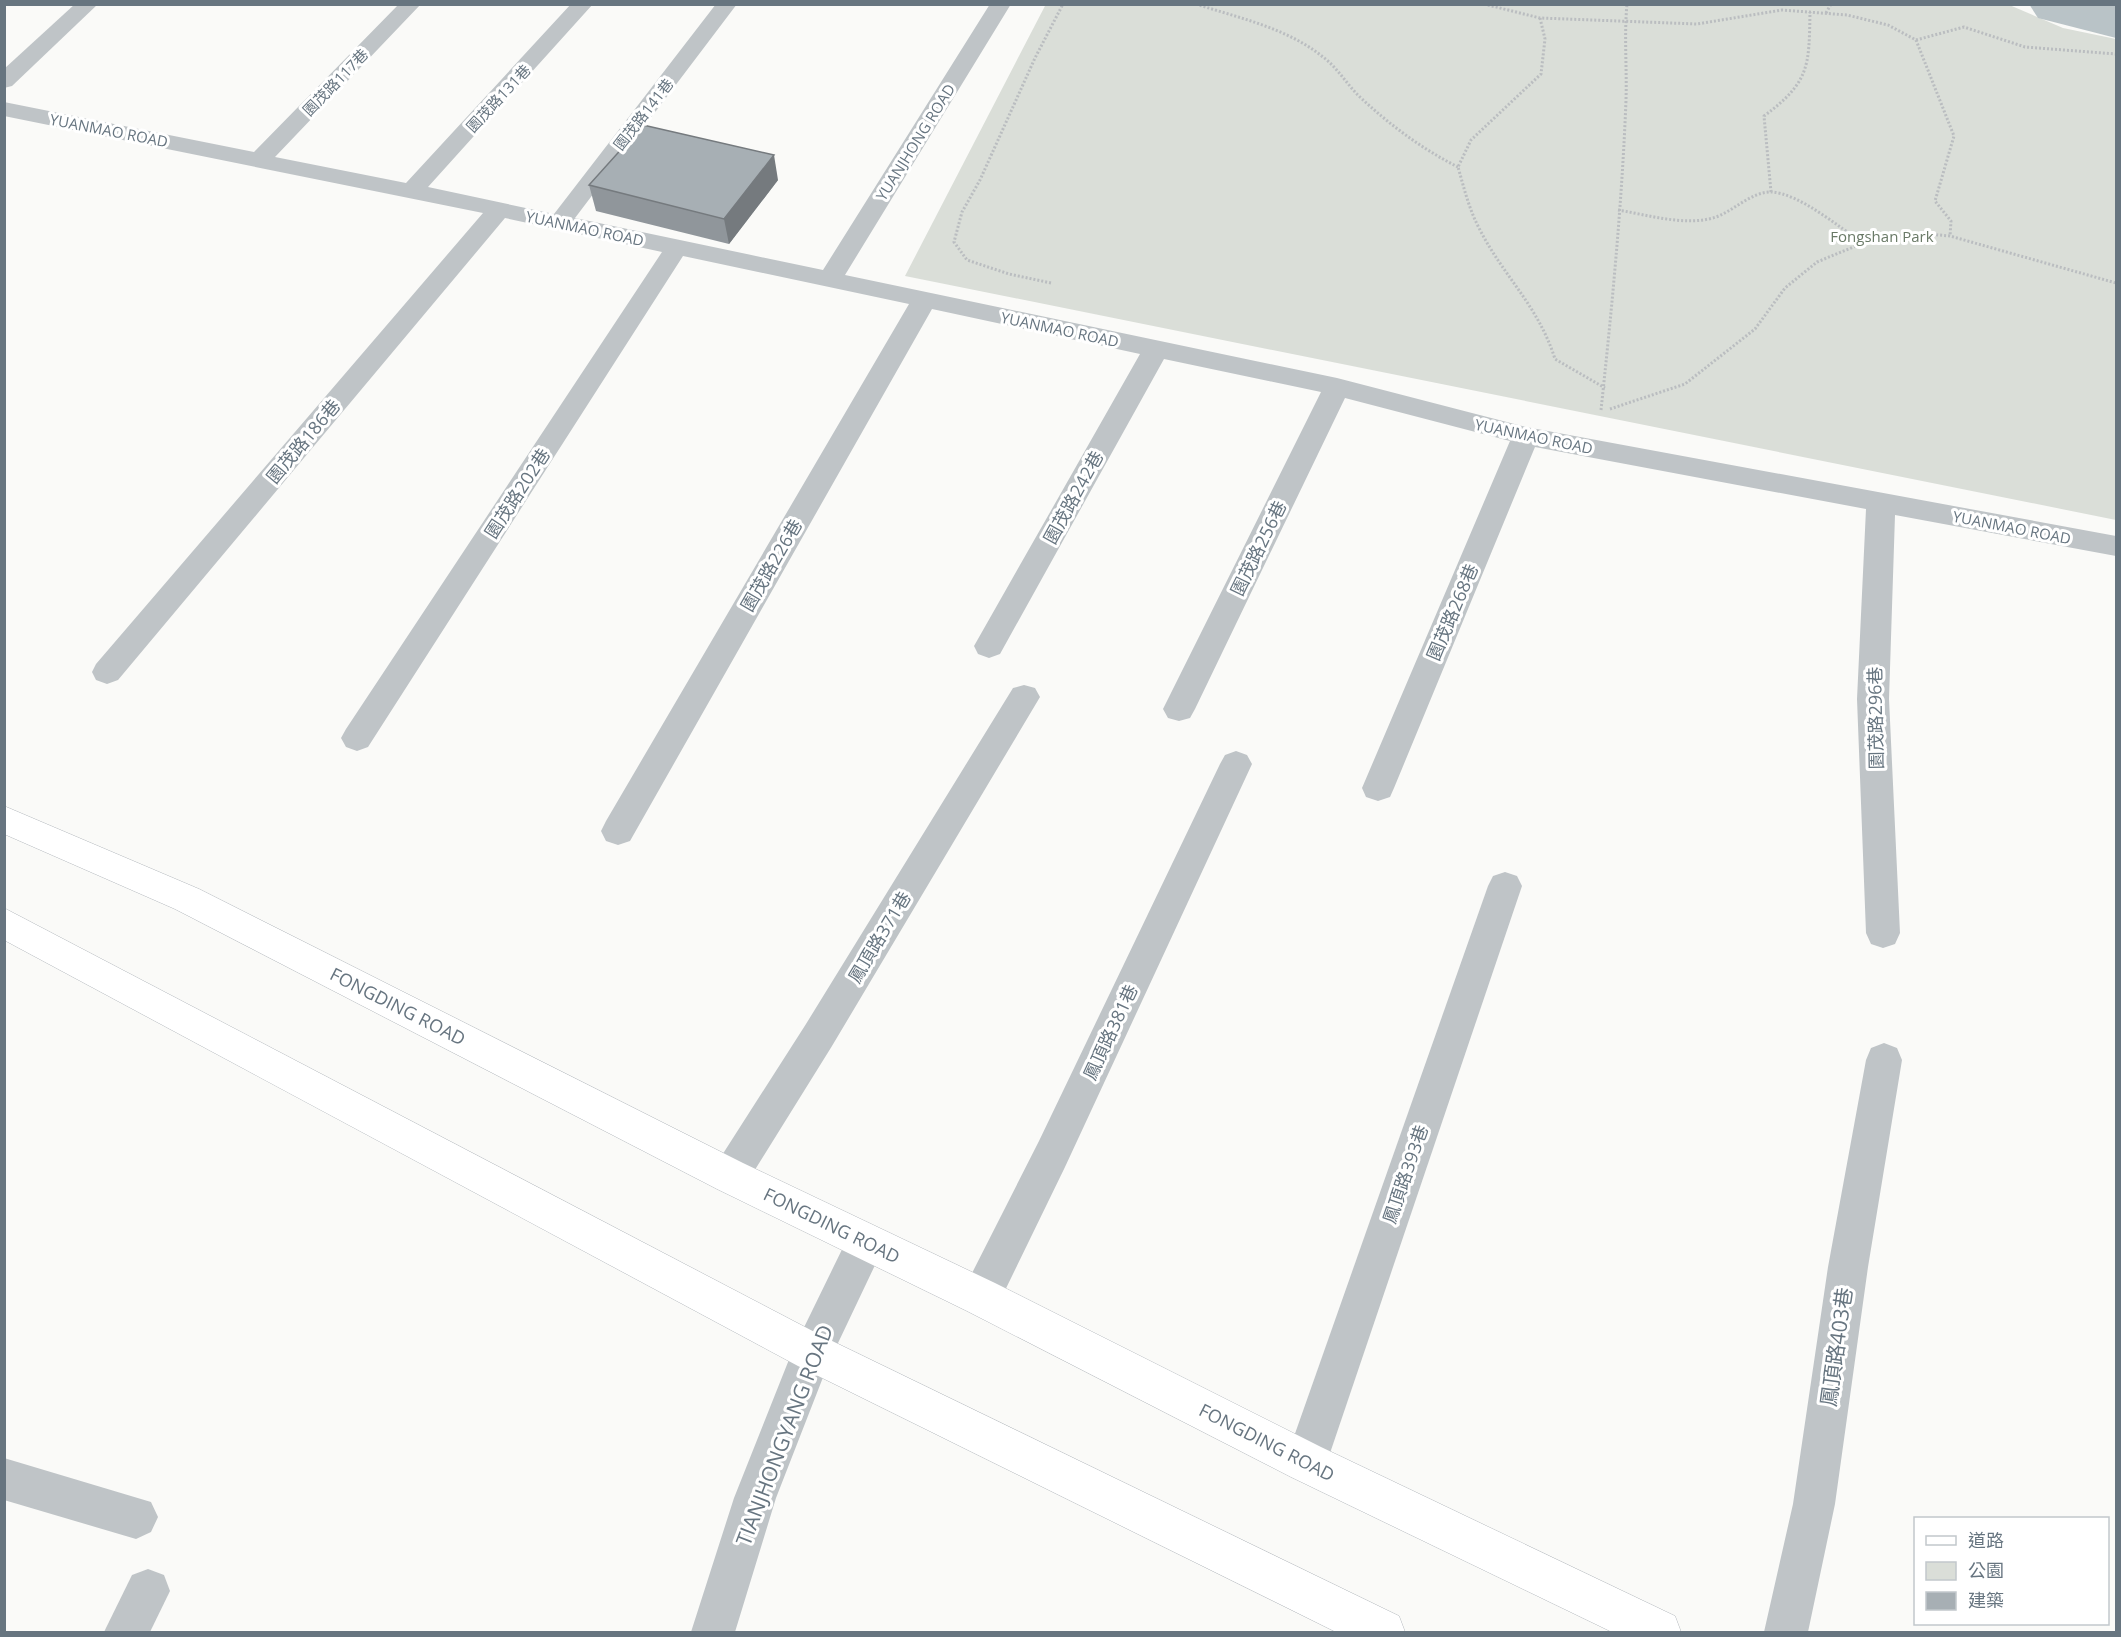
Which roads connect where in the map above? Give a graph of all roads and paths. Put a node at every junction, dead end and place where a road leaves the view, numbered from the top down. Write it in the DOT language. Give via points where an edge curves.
graph roads {
  1 [pos="88,4"];
  2 [pos="411,4"];
  3 [pos="584,4"];
  4 [pos="727,4"];
  5 [pos="1000,4"];
  6 [pos="1063,4"];
  7 [pos="1196,4"];
  8 [pos="1484,4"];
  9 [pos="1627,4"];
  10 [pos="1830,4"];
  11 [pos="1810,12"];
  12 [pos="1826,13"];
  13 [pos="1540,18"];
  14 [pos="1625,22"];
  15 [pos="1916,40"];
  16 [pos="2116,54"];
  17 [pos="4,81"];
  18 [pos="4,109"];
  19 [pos="259,160"];
  20 [pos="1458,167"];
  21 [pos="412,191"];
  22 [pos="1771,192"];
  23 [pos="499,210"];
  24 [pos="1618,210"];
  25 [pos="559,222"];
  26 [pos="1950,236"];
  27 [pos="1863,243"];
  28 [pos="677,247"];
  29 [pos="829,280"];
  30 [pos="2116,283"];
  31 [pos="1055,284"];
  32 [pos="924,300"];
  33 [pos="1156,349"];
  34 [pos="1337,387"];
  35 [pos="1605,388"];
  36 [pos="1526,436"];
  37 [pos="1881,502"];
  38 [pos="2116,546"];
  39 [pos="989,646"];
  40 [pos="107,672"];
  41 [pos="1024,697"];
  42 [pos="1179,709"];
  43 [pos="357,738"];
  44 [pos="1236,765"];
  45 [pos="1378,788"];
  46 [pos="4,819"];
  47 [pos="618,831"];
  48 [pos="1505,886"];
  49 [pos="4,923"];
  50 [pos="1883,933"];
  51 [pos="1884,1060"];
  52 [pos="730,1176"];
  53 [pos="866,1242"];
  54 [pos="981,1298"];
  55 [pos="812,1353"];
  56 [pos="1306,1462"];
  57 [pos="4,1479"];
  58 [pos="136,1517"];
  59 [pos="148,1591"];
  60 [pos="126,1632"];
  61 [pos="713,1632"];
  62 [pos="1383,1632"];
  63 [pos="1659,1632"];
  64 [pos="1786,1632"];
  1 -- 17 [label="street"];
  2 -- 19 [label="street, 園茂路117巷"];
  3 -- 21 [label="street, 園茂路131巷"];
  4 -- 25 [label="street, 園茂路141巷"];
  5 -- 29 [label="street, YUANJHONG ROAD"];
  6 -- 31 [label="path" via="962,212 954,242 967,260"];
  7 -- 20 [label="path" via="1287,34 1324,57 1360,97 1406,135"];
  8 -- 13 [label="path"];
  9 -- 14 [label="path"];
  10 -- 12 [label="path"];
  11 -- 12 [label="path"];
  11 -- 14 [label="path" via="1782,9 1696,24"];
  11 -- 22 [label="path" via="1806,74 1788,100 1764,116"];
  12 -- 15 [label="path" via="1888,25"];
  13 -- 14 [label="path"];
  13 -- 20 [label="path" via="1545,39 1541,74 1471,140"];
  14 -- 24 [label="path" via="1626,98"];
  15 -- 16 [label="path" via="1964,27 2025,47"];
  15 -- 26 [label="path" via="1954,136 1935,201 1952,221"];
  18 -- 19 [label="street, YUANMAO ROAD"];
  19 -- 21 [label="street, YUANMAO ROAD"];
  20 -- 35 [label="path" via="1482,236 1542,320 1555,359"];
  21 -- 23 [label="street, YUANMAO ROAD"];
  22 -- 24 [label="path" via="1747,198 1708,219 1676,219"];
  22 -- 27 [label="path" via="1802,203"];
  23 -- 25 [label="street, YUANMAO ROAD"];
  23 -- 40 [label="street, 園茂路186巷"];
  24 -- 35 [label="path"];
  25 -- 28 [label="street, YUANMAO ROAD"];
  26 -- 27 [label="path" via="1917,233"];
  26 -- 30 [label="path"];
  27 -- 35 [label="path" via="1817,262 1785,288 1755,329 1685,384 1601,413"];
  28 -- 29 [label="street, YUANMAO ROAD"];
  28 -- 43 [label="street, 園茂路202巷"];
  29 -- 32 [label="street, YUANMAO ROAD"];
  32 -- 33 [label="street, YUANMAO ROAD"];
  32 -- 47 [label="street, 園茂路226巷"];
  33 -- 34 [label="street, YUANMAO ROAD"];
  33 -- 39 [label="street, 園茂路242巷"];
  34 -- 36 [label="street, YUANMAO ROAD"];
  34 -- 42 [label="street, 園茂路256巷"];
  36 -- 37 [label="street, YUANMAO ROAD"];
  36 -- 45 [label="street, 園茂路268巷"];
  37 -- 38 [label="street, YUANMAO ROAD"];
  37 -- 50 [label="street, 園茂路296巷" via="1873,699"];
  41 -- 52 [label="street, 鳳頂路371巷"];
  44 -- 54 [label="street, 鳳頂路381巷"];
  46 -- 52 [label="main road, FONGDING ROAD" via="187,899"];
  48 -- 56 [label="street, 鳳頂路393巷"];
  49 -- 55 [label="main road"];
  51 -- 64 [label="street, 鳳頂路403巷" via="1848,1268 1814,1504"];
  52 -- 53 [label="main road, FONGDING ROAD"];
  53 -- 54 [label="main road, FONGDING ROAD"];
  53 -- 55 [label="street, TIANJHONGYANG ROAD"];
  54 -- 56 [label="main road, FONGDING ROAD"];
  55 -- 61 [label="street, TIANJHONGYANG ROAD" via="755,1498"];
  55 -- 62 [label="main road"];
  56 -- 63 [label="main road, FONGDING ROAD"];
  57 -- 58 [label="street"];
  59 -- 60 [label="street"];
}
